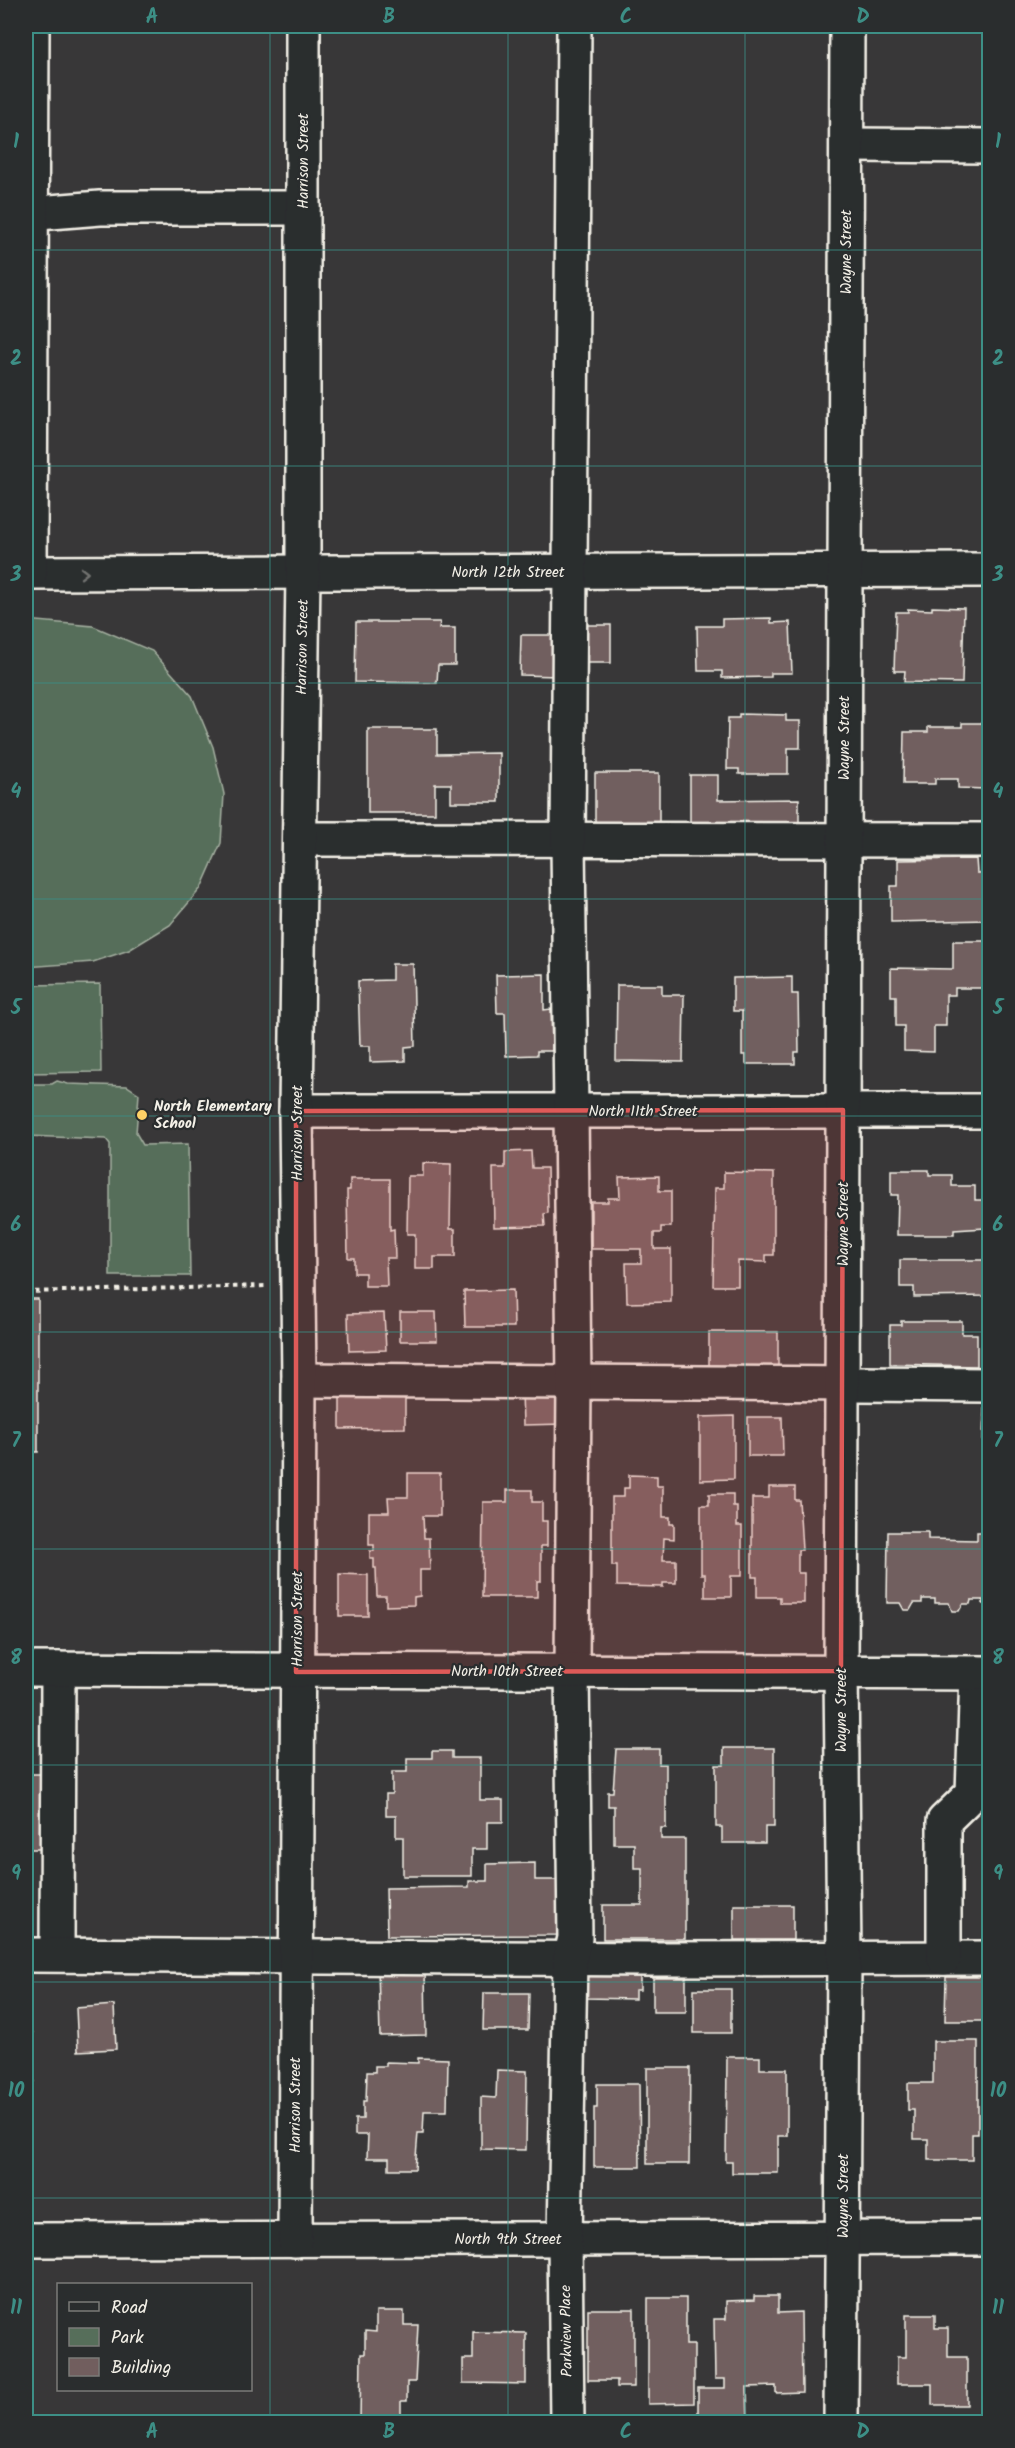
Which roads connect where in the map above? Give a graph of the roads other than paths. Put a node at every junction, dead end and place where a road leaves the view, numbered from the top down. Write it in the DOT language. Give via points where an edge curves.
graph roads {
  1 [pos="32,26"];
  2 [pos="303,26"];
  3 [pos="574,26"];
  4 [pos="847,26"];
  5 [pos="847,145"];
  6 [pos="990,146"];
  7 [pos="303,208"];
  8 [pos="29,214"];
  9 [pos="990,570"];
  10 [pos="845,571"];
  11 [pos="303,572"];
  12 [pos="570,572"];
  13 [pos="28,573"];
  14 [pos="300,839"];
  15 [pos="990,840"];
  16 [pos="568,841"];
  17 [pos="844,842"];
  18 [pos="843,1110"];
  19 [pos="297,1111"];
  20 [pos="572,1111"];
  21 [pos="990,1111"];
  22 [pos="299,1380"];
  23 [pos="574,1383"];
  24 [pos="844,1383"];
  25 [pos="990,1385"];
  26 [pos="26,1669"];
  27 [pos="58,1669"];
  28 [pos="572,1670"];
  29 [pos="841,1671"];
  30 [pos="297,1672"];
  31 [pos="983,1673"];
  32 [pos="41,1954"];
  33 [pos="295,1955"];
  34 [pos="844,1958"];
  35 [pos="944,1958"];
  36 [pos="990,1958"];
  37 [pos="570,1959"];
  38 [pos="843,2237"];
  39 [pos="990,2238"];
  40 [pos="565,2239"];
  41 [pos="26,2240"];
  42 [pos="295,2240"];
  43 [pos="567,2422"];
  44 [pos="841,2422"];
  1 -- 8 [label="street"];
  2 -- 7 [label="street, Harrison Street"];
  3 -- 12 [label="street, Parkview Place"];
  4 -- 5 [label="street, Wayne Street"];
  5 -- 6 [label="street"];
  5 -- 10 [label="street, Wayne Street"];
  7 -- 8 [label="street" via="100,208"];
  7 -- 11 [label="street, Harrison Street"];
  8 -- 13 [label="street"];
  9 -- 10 [label="street, North 12th Street"];
  10 -- 12 [label="street, North 12th Street"];
  10 -- 17 [label="street, Wayne Street"];
  11 -- 12 [label="street, North 12th Street"];
  13 -- 11 [label="street, North 12th Street, one-way"];
  11 -- 14 [label="street, Harrison Street"];
  12 -- 16 [label="street, Parkview Place"];
  14 -- 16 [label="street"];
  14 -- 19 [label="street, Harrison Street"];
  15 -- 17 [label="street"];
  16 -- 17 [label="street"];
  16 -- 20 [label="street, Parkview Place"];
  17 -- 18 [label="street, Wayne Street"];
  18 -- 20 [label="street, North 11th Street"];
  18 -- 21 [label="street, North 11th Street"];
  18 -- 24 [label="street, Wayne Street"];
  19 -- 20 [label="street, North 11th Street"];
  19 -- 22 [label="street, Harrison Street"];
  20 -- 23 [label="street, Parkview Place"];
  22 -- 23 [label="street"];
  22 -- 30 [label="street, Harrison Street"];
  23 -- 24 [label="street"];
  23 -- 28 [label="street, Parkview Place"];
  24 -- 25 [label="street"];
  24 -- 29 [label="street, Wayne Street"];
  26 -- 27 [label="street, North 10th Street"];
  27 -- 30 [label="street, North 10th Street"];
  27 -- 32 [label="street"];
  28 -- 29 [label="street, North 10th Street"];
  28 -- 30 [label="street, North 10th Street"];
  28 -- 37 [label="street, Parkview Place" via="575,1938"];
  29 -- 31 [label="street, North 10th Street"];
  29 -- 34 [label="street, Wayne Street"];
  30 -- 33 [label="street, Harrison Street"];
  31 -- 35 [label="street" via="973,1793 944,1821"];
  32 -- 33 [label="street"];
  33 -- 37 [label="street"];
  33 -- 42 [label="street, Harrison Street"];
  34 -- 35 [label="street"];
  34 -- 37 [label="street"];
  34 -- 38 [label="street, Wayne Street"];
  35 -- 36 [label="street"];
  37 -- 40 [label="street, Parkview Place"];
  38 -- 39 [label="street, North 9th Street"];
  38 -- 40 [label="street, North 9th Street"];
  38 -- 44 [label="street, Wayne Street"];
  40 -- 42 [label="street, North 9th Street"];
  40 -- 43 [label="street, Parkview Place"];
  41 -- 42 [label="street, North 9th Street"];
}
